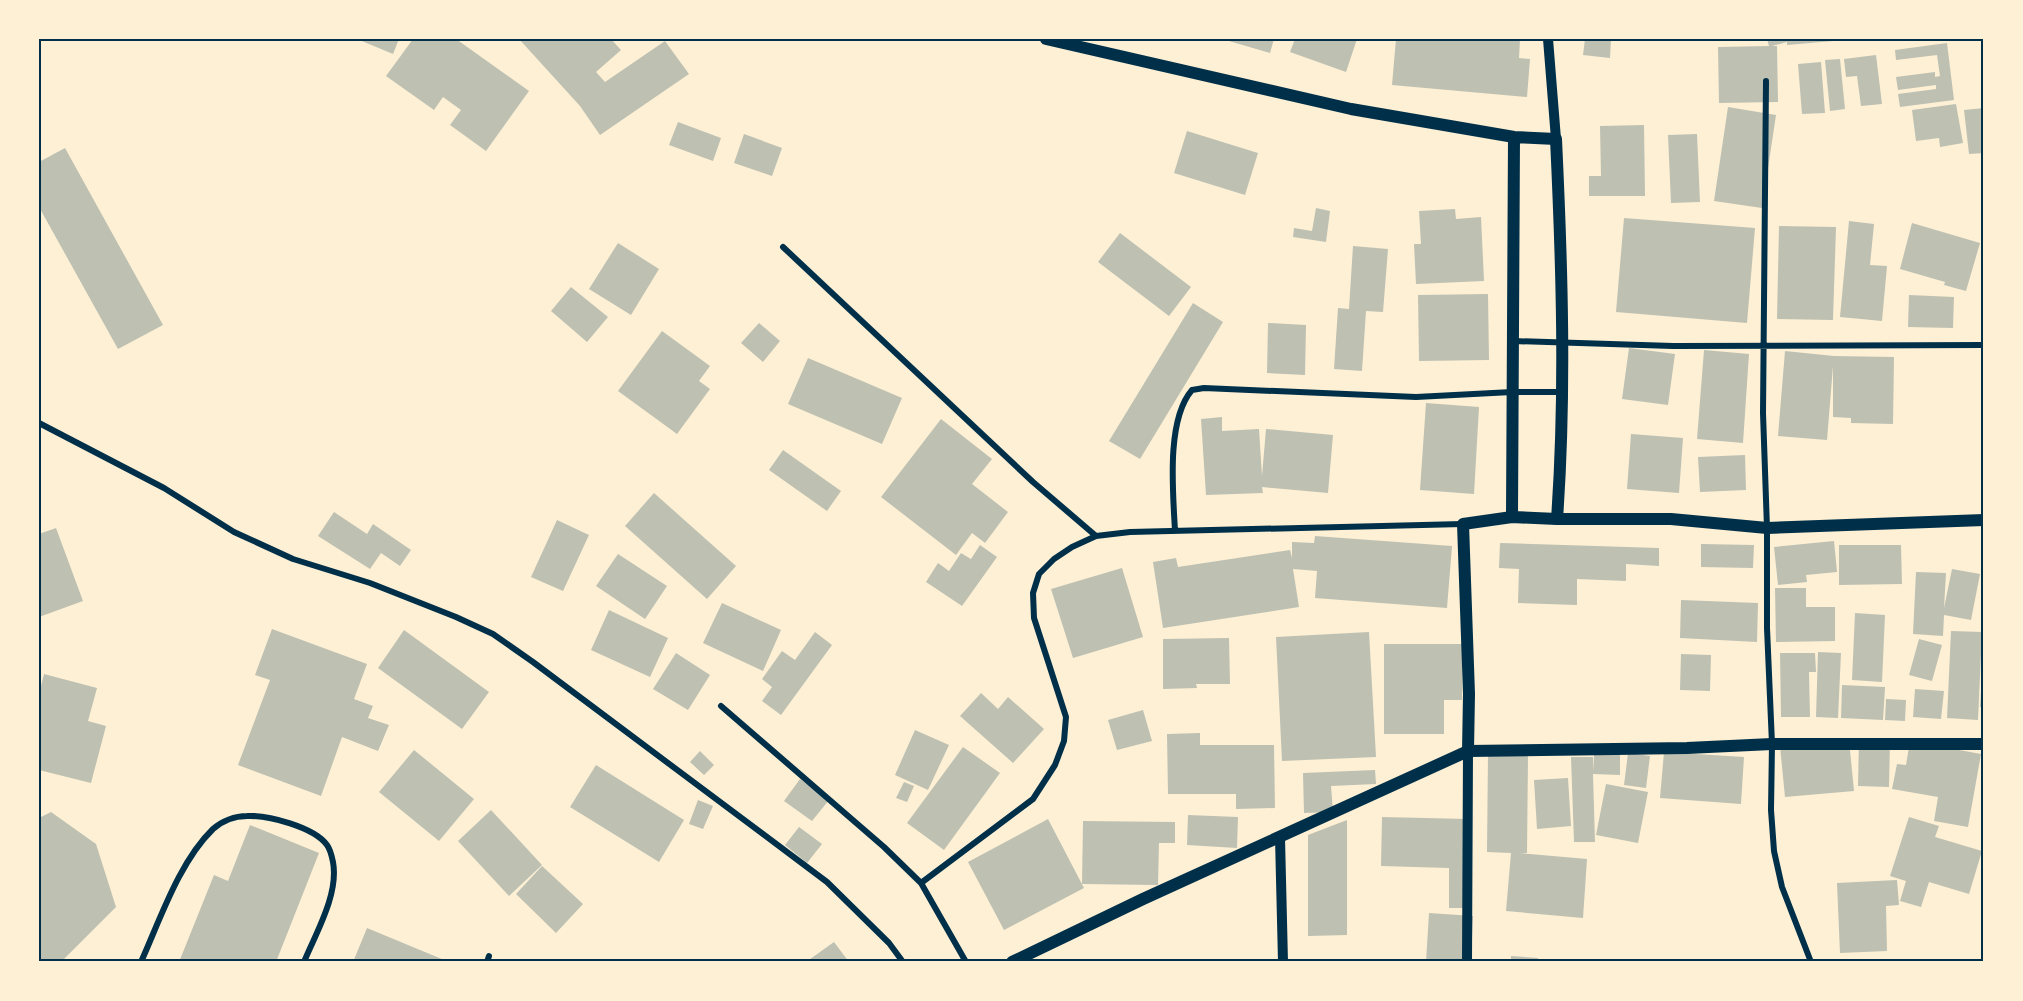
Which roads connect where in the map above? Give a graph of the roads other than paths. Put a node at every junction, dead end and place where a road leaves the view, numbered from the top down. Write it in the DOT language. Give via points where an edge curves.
graph roads {
  1 [pos="1046,39"];
  2 [pos="1548,39"];
  3 [pos="1766,81"];
  4 [pos="1514,137"];
  5 [pos="1556,139"];
  6 [pos="783,247"];
  7 [pos="1513,341"];
  8 [pos="1562,342"];
  9 [pos="1984,345"];
  10 [pos="1764,346"];
  11 [pos="1512,392"];
  12 [pos="1563,392"];
  13 [pos="39,423"];
  14 [pos="1512,517"];
  15 [pos="1557,519"];
  16 [pos="1984,520"];
  17 [pos="1463,524"];
  18 [pos="1767,528"];
  19 [pos="1175,531"];
  20 [pos="1096,536"];
  21 [pos="721,706"];
  22 [pos="1772,744"];
  23 [pos="1984,744"];
  24 [pos="1468,751"];
  25 [pos="1280,838"];
  26 [pos="921,883"];
  27 [pos="141,962"];
  28 [pos="304,962"];
  29 [pos="903,962"];
  30 [pos="966,962"];
  31 [pos="1012,962"];
  32 [pos="1283,962"];
  33 [pos="1467,962"];
  34 [pos="1811,962"];
  1 -- 4 [label="main road" via="1351,109"];
  2 -- 5 [label="street"];
  3 -- 10 [label="street"];
  4 -- 5 [label="main road"];
  4 -- 7 [label="main road"];
  5 -- 8 [label="main road"];
  6 -- 20 [label="street" via="1008,459"];
  7 -- 8 [label="street"];
  7 -- 11 [label="main road"];
  8 -- 10 [label="street"];
  8 -- 12 [label="main road"];
  9 -- 10 [label="street"];
  10 -- 18 [label="street"];
  11 -- 12 [label="street"];
  11 -- 14 [label="main road"];
  11 -- 19 [label="street" via="1416,397 1192,390 1180,408 1175,440"];
  12 -- 15 [label="main road"];
  13 -- 29 [label="street" via="164,488 234,532 293,559 370,583 493,634 827,882"];
  14 -- 15 [label="main road"];
  14 -- 17 [label="main road"];
  15 -- 18 [label="main road" via="1671,519"];
  16 -- 18 [label="main road"];
  17 -- 19 [label="street"];
  17 -- 24 [label="main road"];
  18 -- 22 [label="street"];
  19 -- 20 [label="street"];
  20 -- 26 [label="street" via="1054,559 1039,574 1033,593 1034,618 1066,717 1064,741 1055,765 1033,799"];
  21 -- 26 [label="street"];
  22 -- 23 [label="main road"];
  22 -- 24 [label="main road"];
  22 -- 34 [label="street" via="1774,850 1792,915"];
  24 -- 25 [label="main road"];
  24 -- 33 [label="street"];
  25 -- 31 [label="main road"];
  25 -- 32 [label="street"];
  26 -- 30 [label="street"];
  27 -- 28 [label="street" via="181,875 199,847 214,828 247,816 309,831 327,844 334,881"];
}
